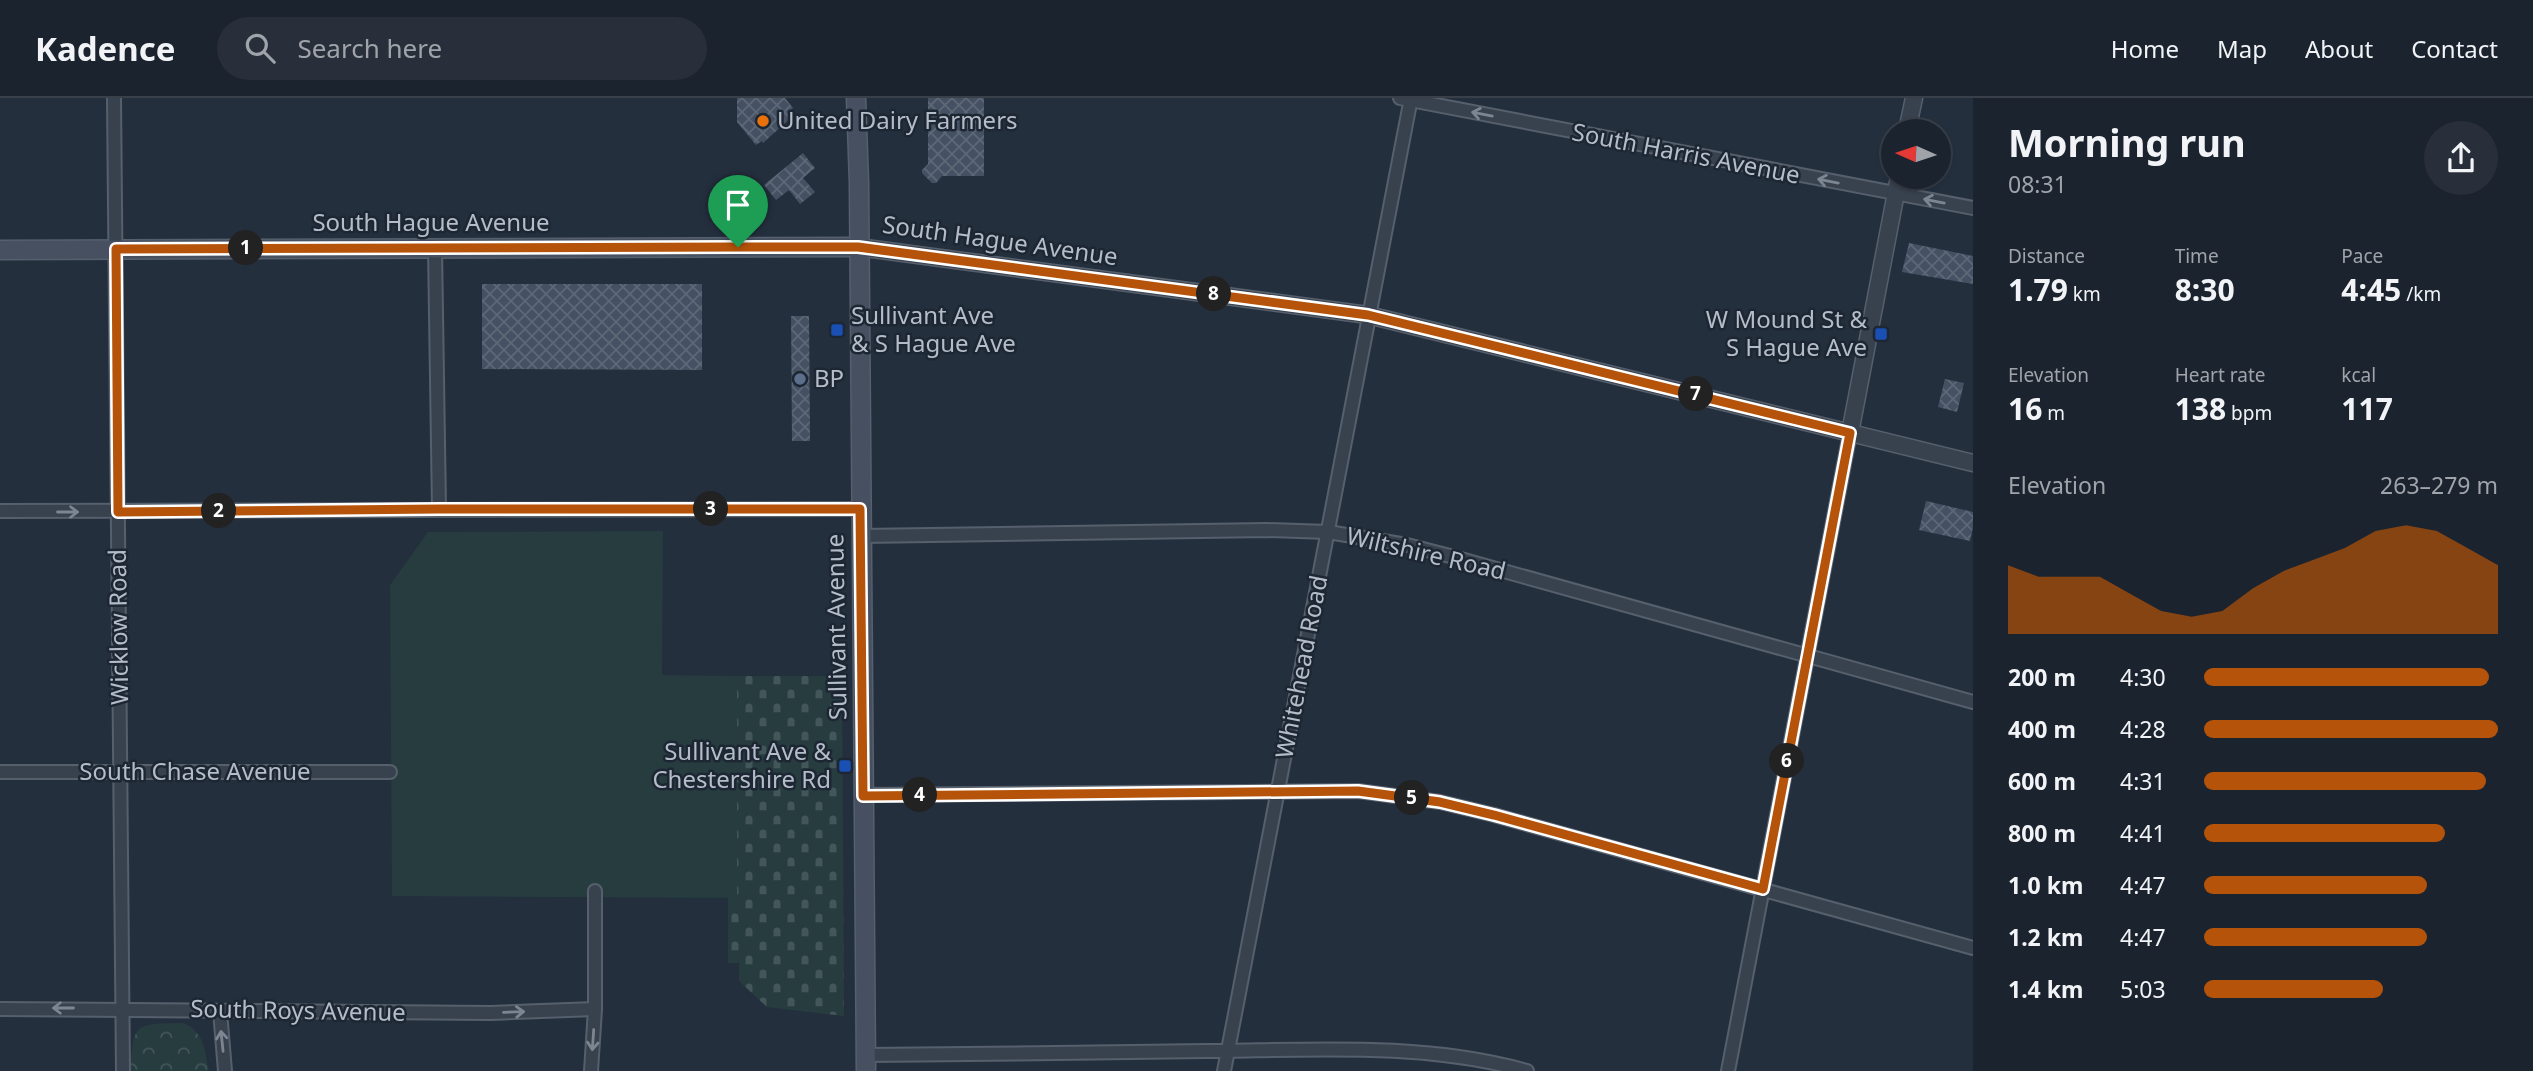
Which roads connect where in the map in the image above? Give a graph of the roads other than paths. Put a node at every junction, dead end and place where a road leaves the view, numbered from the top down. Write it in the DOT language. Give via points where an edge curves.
graph roads {
  1 [pos="114,98"];
  2 [pos="856,98"];
  3 [pos="1914,98"];
  4 [pos="1407,99"];
  5 [pos="1910,119"];
  6 [pos="1896,189"];
  7 [pos="1895,194"];
  8 [pos="1973,208"];
  9 [pos="858,247"];
  10 [pos="435,248"];
  11 [pos="116,249"];
  12 [pos="0,250"];
  13 [pos="1368,315"];
  14 [pos="1850,433"];
  15 [pos="1973,463"];
  16 [pos="439,509"];
  17 [pos="860,509"];
  18 [pos="0,511"];
  19 [pos="118,512"];
  20 [pos="1328,532"];
  21 [pos="861,536"];
  22 [pos="1807,656"];
  23 [pos="1973,702"];
  24 [pos="0,772"];
  25 [pos="121,772"];
  26 [pos="390,772"];
  27 [pos="1279,791"];
  28 [pos="863,796"];
  29 [pos="1763,889"];
  30 [pos="595,891"];
  31 [pos="1973,948"];
  32 [pos="0,1009"];
  33 [pos="123,1009"];
  34 [pos="595,1009"];
  35 [pos="220,1011"];
  36 [pos="1228,1051"];
  37 [pos="866,1063"];
  38 [pos="123,1071"];
  39 [pos="225,1071"];
  40 [pos="591,1071"];
  41 [pos="1224,1071"];
  42 [pos="1527,1071"];
  43 [pos="1728,1071"];
  1 -- 11 [label="street, Wicklow Road"];
  2 -- 9 [label="main road, Sullivant Avenue"];
  3 -- 5 [label="street"];
  7 -- 4 [label="street, South Harris Avenue, one-way"];
  4 -- 13 [label="street, Whitehead Road"];
  6 -- 7 [label="street"];
  8 -- 7 [label="street, South Harris Avenue, one-way"];
  7 -- 14 [label="street"];
  9 -- 10 [label="main road, South Hague Avenue"];
  9 -- 13 [label="street, South Hague Avenue"];
  9 -- 17 [label="main road, Sullivant Avenue"];
  10 -- 11 [label="main road, South Hague Avenue"];
  10 -- 16 [label="street"];
  11 -- 12 [label="main road, South Hague Avenue"];
  11 -- 19 [label="street, Wicklow Road"];
  13 -- 14 [label="street, South Hague Avenue"];
  13 -- 20 [label="street, Whitehead Road"];
  14 -- 15 [label="street, South Hague Avenue"];
  14 -- 22 [label="street"];
  16 -- 17 [label="street"];
  16 -- 19 [label="street"];
  17 -- 21 [label="main road, Sullivant Avenue"];
  18 -- 19 [label="street, one-way"];
  19 -- 25 [label="street, Wicklow Road"];
  20 -- 21 [label="street, Wiltshire Road"];
  20 -- 22 [label="street, Wiltshire Road" via="1439,553"];
  20 -- 27 [label="street, Whitehead Road"];
  21 -- 28 [label="main road, Sullivant Avenue"];
  22 -- 23 [label="street, Wiltshire Road"];
  22 -- 29 [label="street"];
  24 -- 25 [label="street, South Chase Avenue"];
  25 -- 26 [label="street, South Chase Avenue"];
  25 -- 33 [label="street, Wicklow Road"];
  27 -- 28 [label="street"];
  27 -- 29 [label="street" via="1358,791 1440,802"];
  27 -- 36 [label="street, Whitehead Road"];
  28 -- 37 [label="main road, Sullivant Avenue"];
  29 -- 31 [label="street"];
  29 -- 43 [label="street"];
  30 -- 34 [label="street"];
  33 -- 32 [label="street, South Roys Avenue, one-way"];
  33 -- 35 [label="street, South Roys Avenue"];
  33 -- 38 [label="street, Wicklow Road"];
  35 -- 34 [label="street, South Roys Avenue, one-way"];
  34 -- 40 [label="street, one-way"];
  39 -- 35 [label="street, one-way"];
  36 -- 37 [label="street"];
  36 -- 41 [label="street, Whitehead Road"];
  36 -- 42 [label="street" via="1428,1053"];
}
